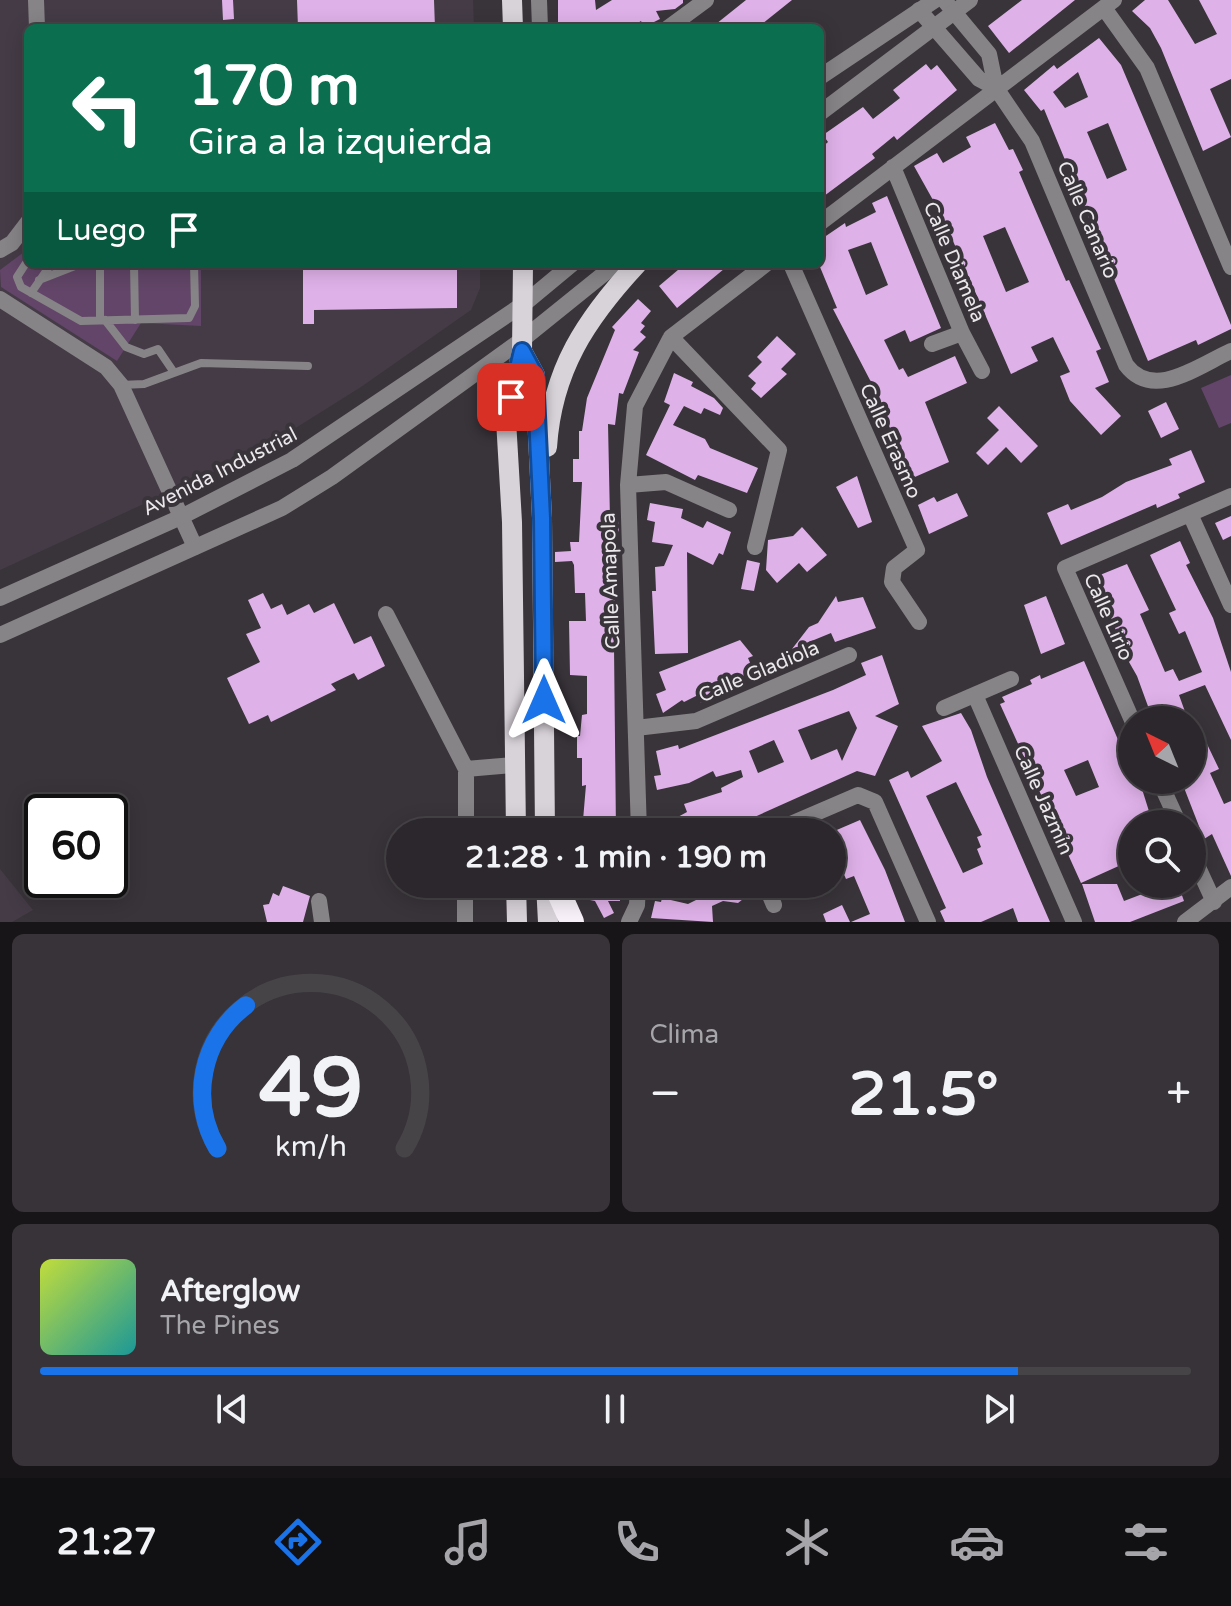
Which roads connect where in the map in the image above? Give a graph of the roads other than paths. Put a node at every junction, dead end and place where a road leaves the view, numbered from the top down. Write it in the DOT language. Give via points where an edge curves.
graph roads {
  1 [pos="36,0"];
  2 [pos="512,0"];
  3 [pos="539,0"];
  4 [pos="706,0"];
  5 [pos="935,0"];
  6 [pos="970,0"];
  7 [pos="1109,4"];
  8 [pos="689,6"];
  9 [pos="950,6"];
  10 [pos="919,10"];
  11 [pos="37,24"];
  12 [pos="513,24"];
  13 [pos="540,24"];
  14 [pos="672,24"];
  15 [pos="935,28"];
  16 [pos="824,74"];
  17 [pos="996,88"];
  18 [pos="824,110"];
  19 [pos="893,167"];
  20 [pos="824,220"];
  21 [pos="24,227"];
  22 [pos="0,250"];
  23 [pos="24,266"];
  24 [pos="1231,267"];
  25 [pos="48,268"];
  26 [pos="70,268"];
  27 [pos="100,268"];
  28 [pos="134,268"];
  29 [pos="194,268"];
  30 [pos="523,268"];
  31 [pos="567,268"];
  32 [pos="611,268"];
  33 [pos="633,268"];
  34 [pos="761,268"];
  35 [pos="793,268"];
  36 [pos="39,280"];
  37 [pos="31,293"];
  38 [pos="0,299"];
  39 [pos="525,303"];
  40 [pos="103,320"];
  41 [pos="135,320"];
  42 [pos="962,333"];
  43 [pos="671,337"];
  44 [pos="932,344"];
  45 [pos="523,345"];
  46 [pos="1231,351"];
  47 [pos="308,366"];
  48 [pos="173,371"];
  49 [pos="982,371"];
  50 [pos="121,385"];
  51 [pos="628,485"];
  52 [pos="1231,496"];
  53 [pos="729,510"];
  54 [pos="1190,514"];
  55 [pos="181,517"];
  56 [pos="542,518"];
  57 [pos="195,547"];
  58 [pos="755,547"];
  59 [pos="0,598"];
  60 [pos="1231,605"];
  61 [pos="386,614"];
  62 [pos="919,622"];
  63 [pos="0,635"];
  64 [pos="849,655"];
  65 [pos="1011,679"];
  66 [pos="975,695"];
  67 [pos="1126,706"];
  68 [pos="944,708"];
  69 [pos="636,728"];
  70 [pos="514,765"];
  71 [pos="466,769"];
  72 [pos="466,818"];
  73 [pos="516,818"];
  74 [pos="545,818"];
  75 [pos="639,818"];
  76 [pos="805,818"];
  77 [pos="1206,885"];
  78 [pos="1231,887"];
  79 [pos="465,898"];
  80 [pos="516,898"];
  81 [pos="547,898"];
  82 [pos="561,898"];
  83 [pos="637,898"];
  84 [pos="771,898"];
  85 [pos="319,901"];
  86 [pos="1214,902"];
  87 [pos="774,905"];
  88 [pos="322,922"];
  89 [pos="465,922"];
  90 [pos="517,922"];
  91 [pos="548,922"];
  92 [pos="572,922"];
  93 [pos="629,922"];
  94 [pos="928,922"];
  95 [pos="1074,922"];
  96 [pos="1185,922"];
  1 -- 11 [label="street"];
  2 -- 12 [label="main road"];
  3 -- 13 [label="street"];
  4 -- 8 [label="street"];
  5 -- 10 [label="street"];
  6 -- 9 [label="street"];
  7 -- 17 [label="street"];
  7 -- 24 [label="street" via="1147,68"];
  8 -- 14 [label="street"];
  9 -- 15 [label="street"];
  9 -- 17 [label="street" via="989,54"];
  10 -- 15 [label="street, Calle Canario"];
  10 -- 16 [label="street"];
  15 -- 17 [label="street, Calle Canario" via="979,79"];
  15 -- 18 [label="street"];
  17 -- 19 [label="street"];
  17 -- 46 [label="street, Calle Canario" via="1032,141 1126,365 1137,379 1157,384"];
  19 -- 20 [label="street"];
  19 -- 42 [label="street, Calle Diamela"];
  21 -- 22 [label="street"];
  23 -- 37 [label="lane" via="17,277"];
  25 -- 36 [label="lane"];
  26 -- 36 [label="lane"];
  27 -- 40 [label="lane"];
  28 -- 41 [label="lane"];
  29 -- 41 [label="lane" via="195,306 189,318"];
  30 -- 39 [label="main road"];
  31 -- 39 [label="street, Avenida Industrial"];
  32 -- 45 [label="street"];
  33 -- 56 [label="main road" via="592,314 563,367 548,438"];
  34 -- 43 [label="street, Calle Amapola"];
  35 -- 62 [label="street, Calle Erasmo" via="917,550 894,568 892,582"];
  36 -- 37 [label="lane"];
  37 -- 40 [label="lane" via="69,317"];
  38 -- 50 [label="street" via="106,367"];
  39 -- 45 [label="main road"];
  39 -- 55 [label="street, Avenida Industrial" via="292,460"];
  40 -- 41 [label="lane"];
  40 -- 48 [label="lane" via="126,347 144,354 158,349"];
  42 -- 44 [label="street"];
  42 -- 49 [label="street, Calle Diamela"];
  43 -- 51 [label="street, Calle Amapola" via="635,406"];
  43 -- 58 [label="street" via="779,450"];
  45 -- 56 [label="main road" via="535,375"];
  45 -- 57 [label="street" via="282,508"];
  45 -- 70 [label="main road" via="506,420"];
  47 -- 48 [label="lane" via="201,363"];
  48 -- 50 [label="lane" via="144,384"];
  50 -- 55 [label="street"];
  51 -- 53 [label="street" via="666,482"];
  51 -- 69 [label="street, Calle Amapola"];
  52 -- 54 [label="street, Calle Lirio"];
  54 -- 60 [label="street"];
  54 -- 67 [label="street, Calle Lirio" via="1065,568"];
  55 -- 57 [label="street"];
  55 -- 59 [label="street, Avenida Industrial"];
  56 -- 74 [label="main road"];
  57 -- 63 [label="street"];
  61 -- 71 [label="street"];
  64 -- 69 [label="street, Calle Gladiola" via="696,721"];
  65 -- 66 [label="street"];
  66 -- 68 [label="street"];
  66 -- 95 [label="street, Calle Jazmín"];
  69 -- 75 [label="street, Calle Amapola"];
  70 -- 71 [label="street"];
  70 -- 73 [label="main road"];
  71 -- 72 [label="street"];
  76 -- 94 [label="street" via="858,795 875,802"];
  77 -- 86 [label="street"];
  78 -- 86 [label="street"];
  79 -- 89 [label="street"];
  80 -- 90 [label="main road"];
  81 -- 91 [label="main road"];
  82 -- 92 [label="highway"];
  83 -- 93 [label="street"];
  84 -- 87 [label="street"];
  85 -- 88 [label="street"];
  86 -- 96 [label="street"];
}
